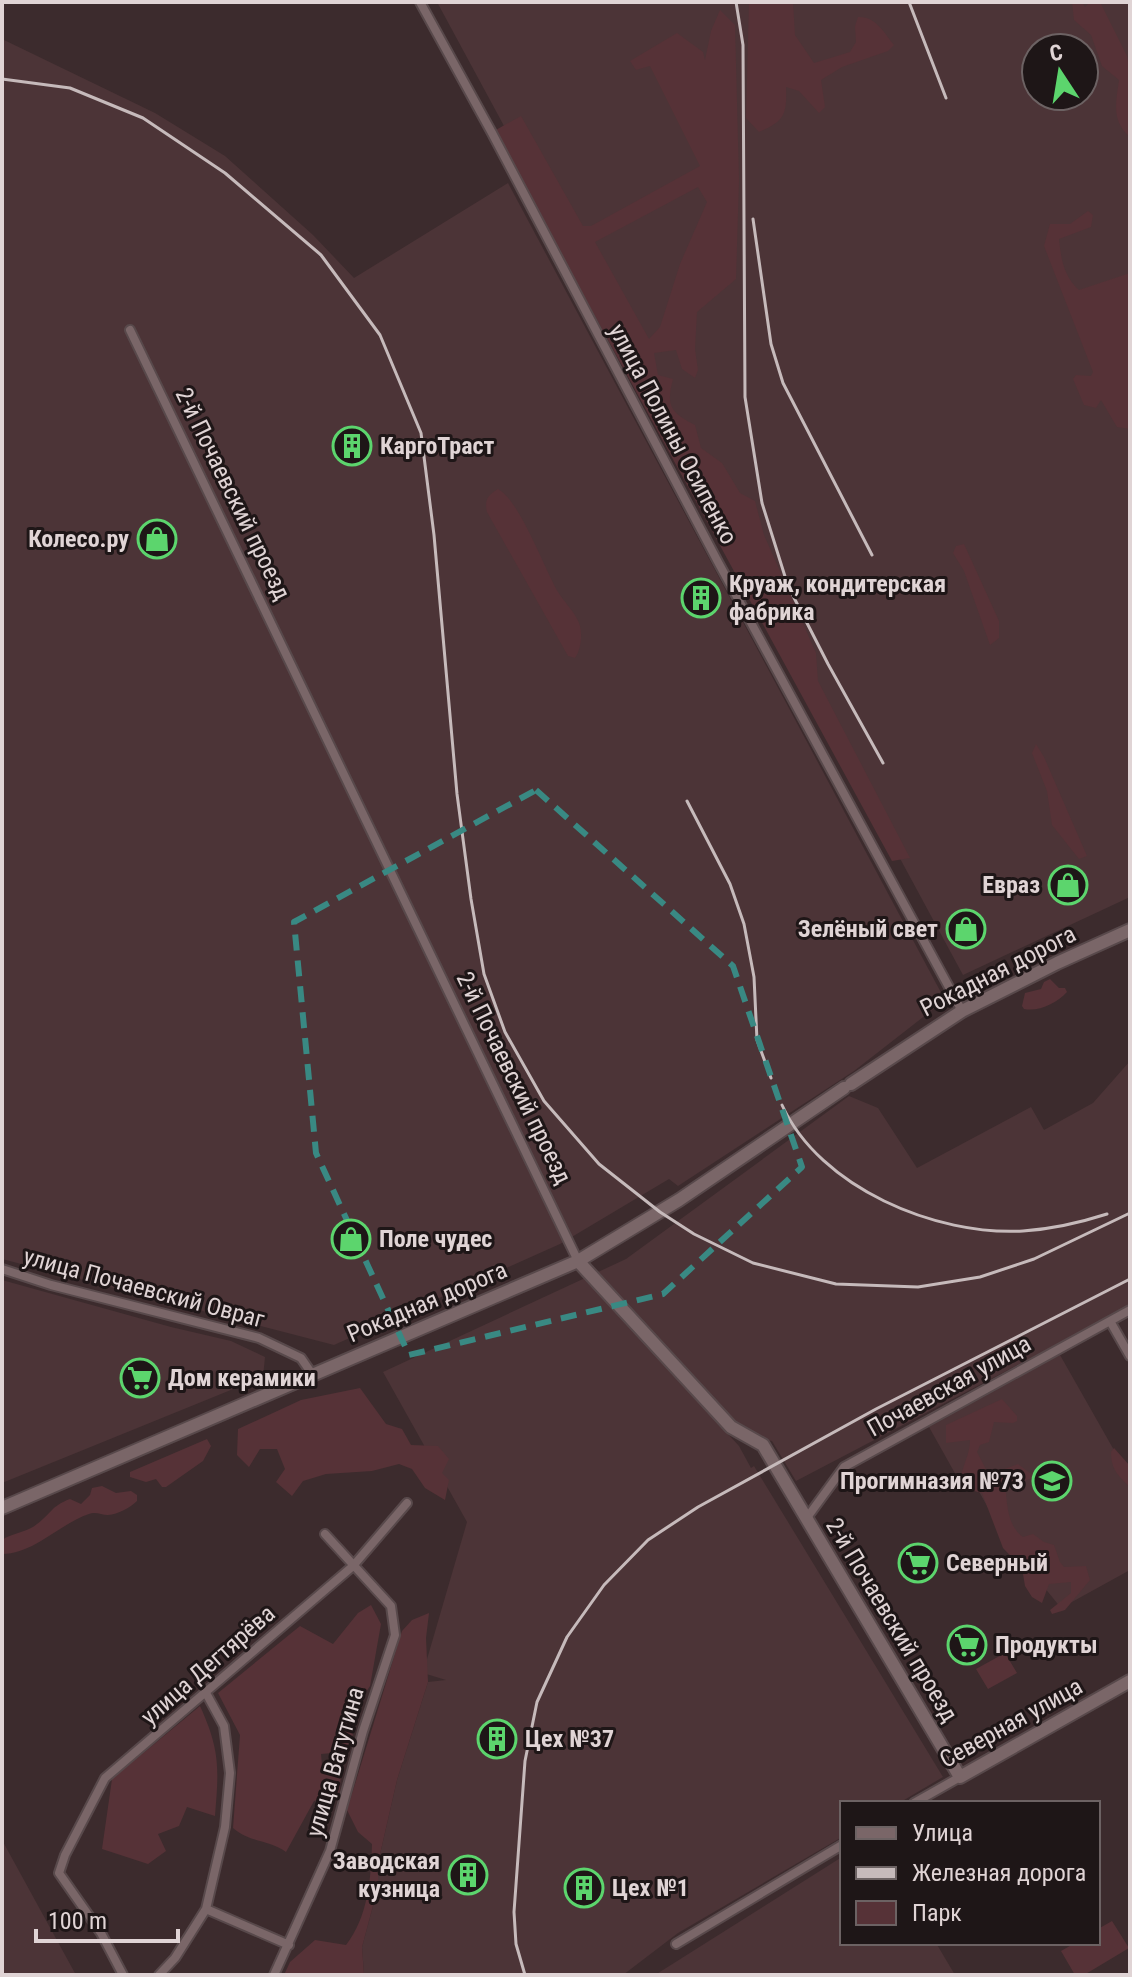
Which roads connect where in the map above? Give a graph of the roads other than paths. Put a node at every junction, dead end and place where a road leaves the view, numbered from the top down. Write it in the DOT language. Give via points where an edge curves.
graph roads {
  1 [pos="420,2"];
  2 [pos="130,330"];
  3 [pos="1130,930"];
  4 [pos="962,1011"];
  5 [pos="578,1261"];
  6 [pos="2,1269"];
  7 [pos="1130,1310"];
  8 [pos="1110,1321"];
  9 [pos="1130,1356"];
  10 [pos="312,1374"];
  11 [pos="407,1503"];
  12 [pos="2,1508"];
  13 [pos="806,1519"];
  14 [pos="325,1534"];
  15 [pos="353,1566"];
  16 [pos="1130,1681"];
  17 [pos="206,1693"];
  18 [pos="960,1777"];
  19 [pos="918,1801"];
  20 [pos="840,1846"];
  21 [pos="206,1909"];
  22 [pos="676,1944"];
  23 [pos="289,1945"];
  24 [pos="123,1975"];
  25 [pos="159,1975"];
  26 [pos="274,1975"];
  1 -- 4 [label="street, улица Полины Осипенко"];
  2 -- 5 [label="street, 2-й Почаевский проезд"];
  3 -- 4 [label="main road, Рокадная дорога"];
  4 -- 5 [label="main road, Рокадная дорога"];
  5 -- 10 [label="main road, Рокадная дорога"];
  5 -- 13 [label="main road, 2-й Почаевский проезд" via="731,1427 763,1445"];
  6 -- 10 [label="street, улица Почаевский Овраг" via="259,1338 301,1358"];
  7 -- 8 [label="street, Почаевская улица"];
  8 -- 9 [label="street"];
  8 -- 13 [label="street, Почаевская улица" via="844,1467"];
  10 -- 12 [label="main road, Рокадная дорога"];
  11 -- 15 [label="street, улица Дегтярёва"];
  13 -- 18 [label="main road, 2-й Почаевский проезд"];
  14 -- 15 [label="street, улица Ватутина"];
  15 -- 17 [label="street, улица Дегтярёва"];
  15 -- 23 [label="street, улица Ватутина" via="391,1606 395,1635 330,1851"];
  16 -- 18 [label="main road, Северная улица"];
  17 -- 21 [label="street" via="224,1726 230,1773 225,1827"];
  17 -- 24 [label="street, улица Дегтярёва" via="105,1778 59,1873"];
  18 -- 19 [label="street, Северная улица"];
  20 -- 22 [label="street"];
  21 -- 23 [label="street"];
  21 -- 25 [label="street"];
  23 -- 26 [label="street, улица Ватутина"];
}
